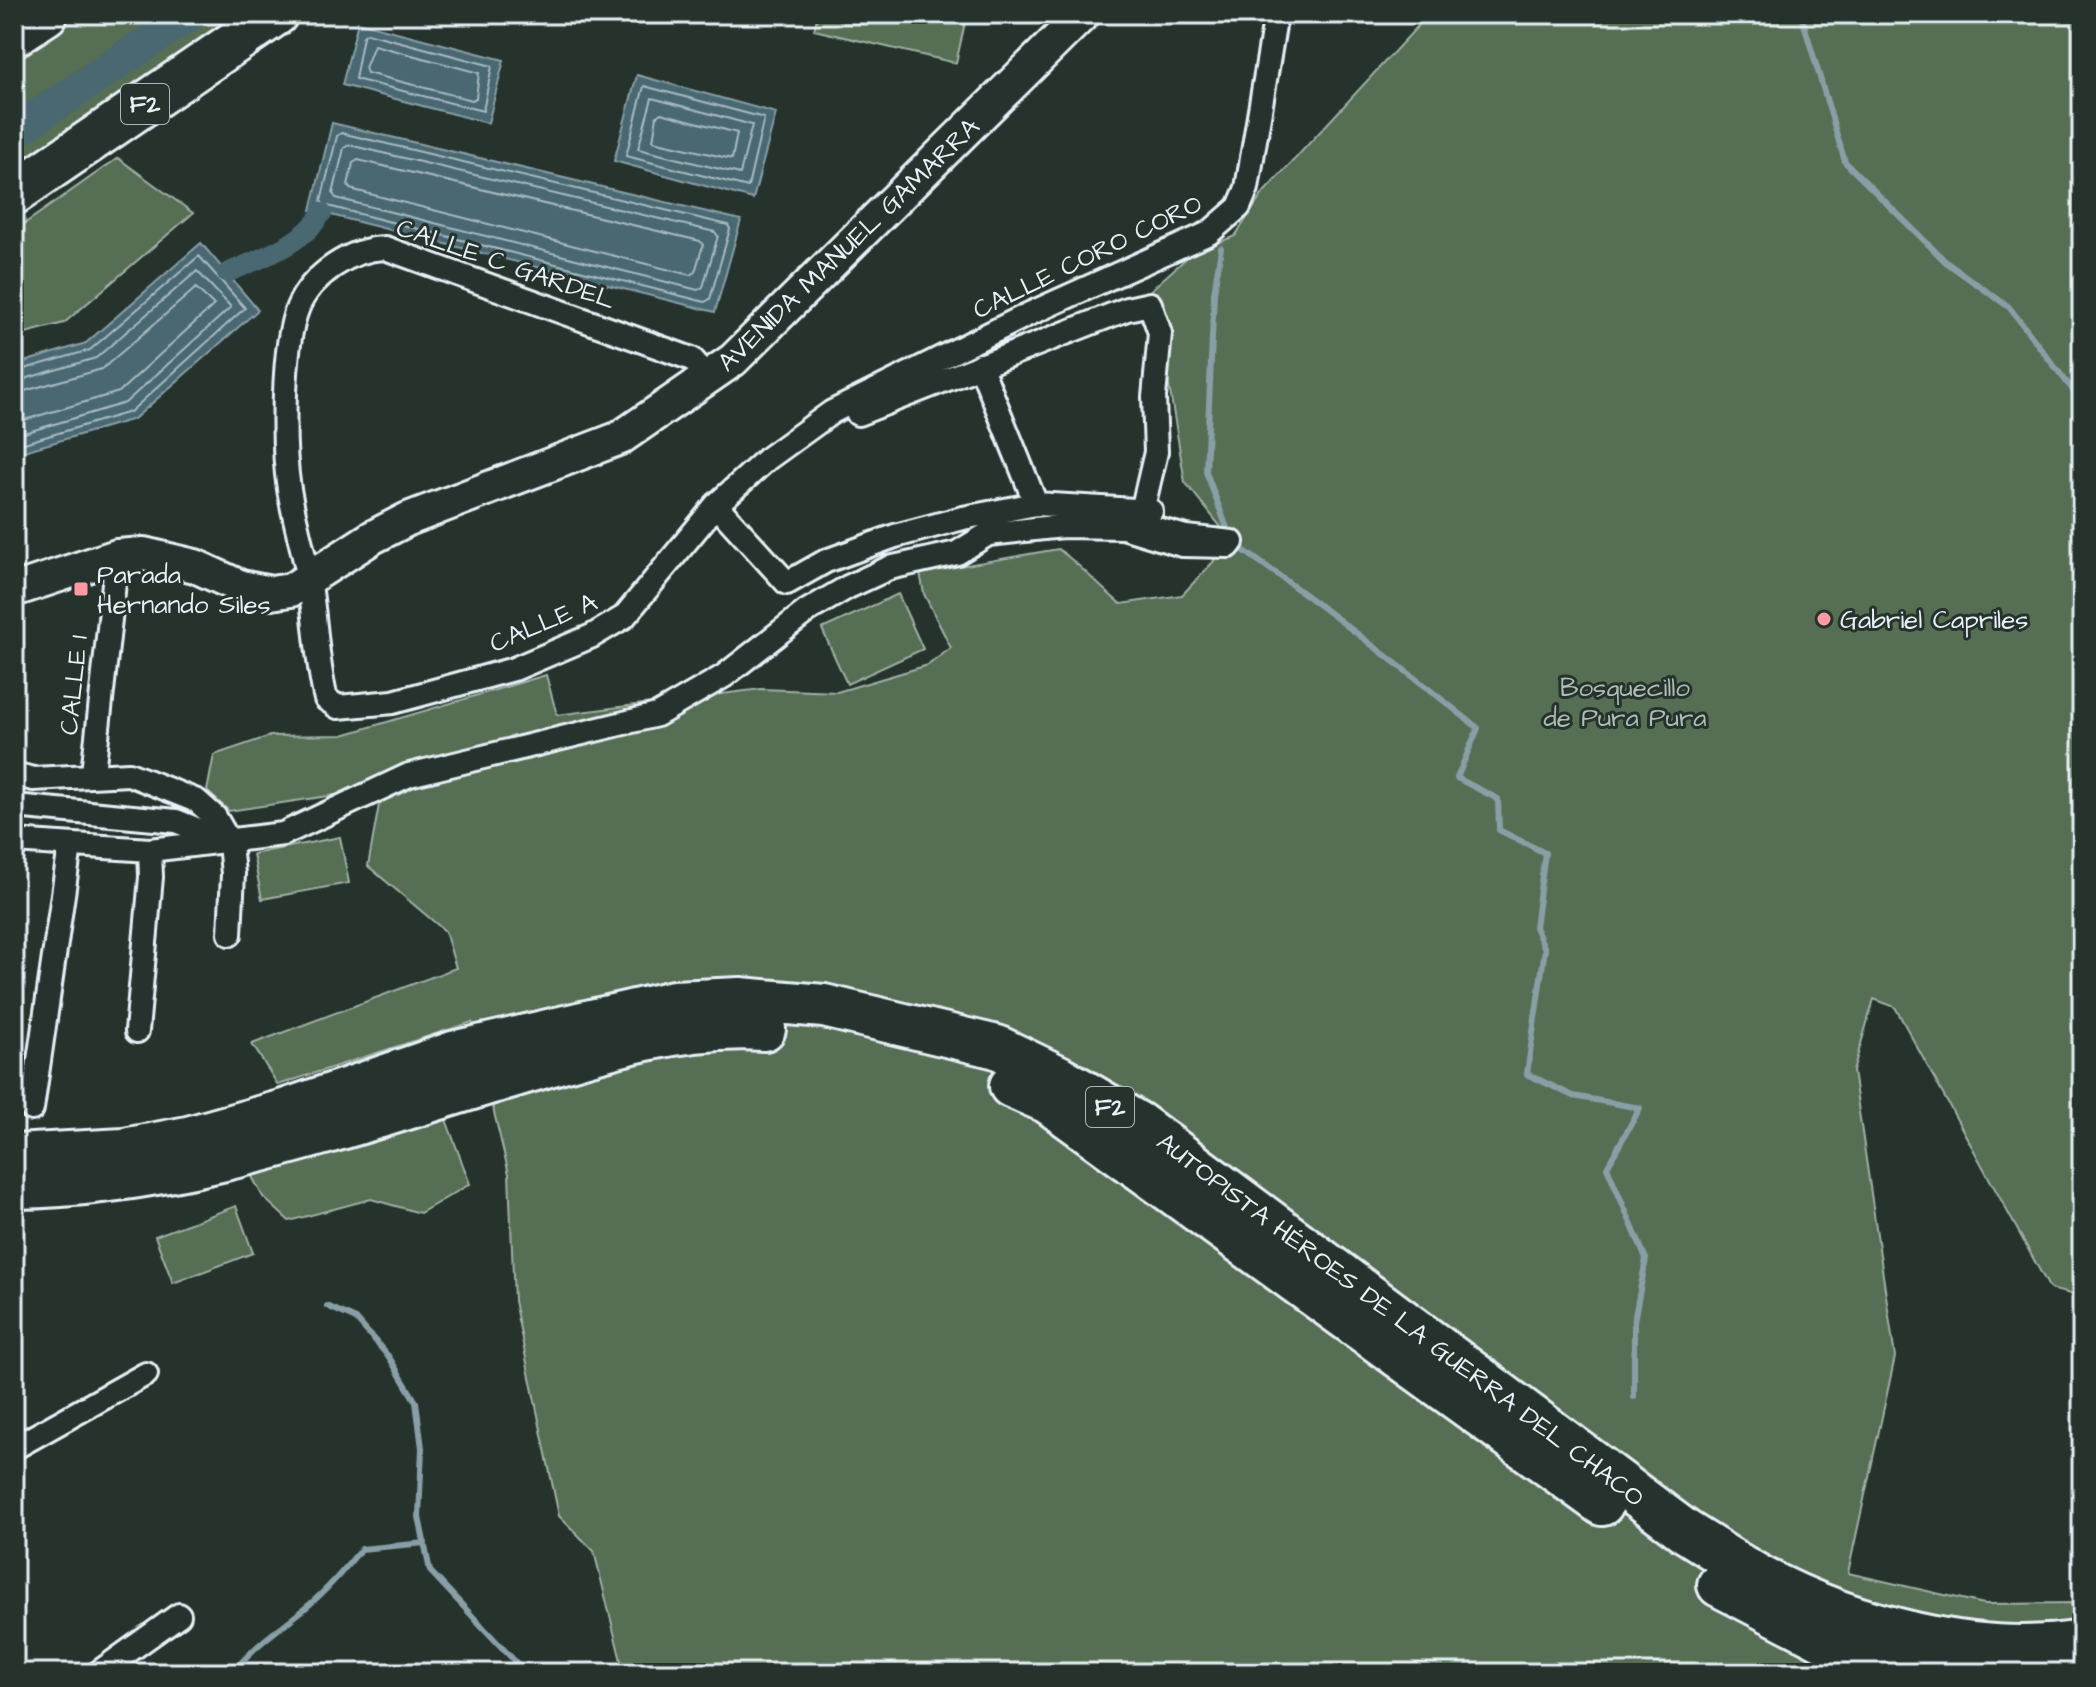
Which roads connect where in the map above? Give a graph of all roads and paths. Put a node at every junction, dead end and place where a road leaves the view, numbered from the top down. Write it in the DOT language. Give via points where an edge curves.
graph roads {
  1 [pos="46,14"];
  2 [pos="276,14"];
  3 [pos="1083,14"];
  4 [pos="1276,14"];
  5 [pos="14,35"];
  6 [pos="14,193"];
  7 [pos="297,310"];
  8 [pos="980,365"];
  9 [pos="709,378"];
  10 [pos="824,420"];
  11 [pos="1036,504"];
  12 [pos="716,505"];
  13 [pos="1141,516"];
  14 [pos="117,556"];
  15 [pos="309,580"];
  16 [pos="14,590"];
  17 [pos="93,773"];
  18 [pos="14,774"];
  19 [pos="14,806"];
  20 [pos="14,841"];
  21 [pos="230,843"];
  22 [pos="70,846"];
  23 [pos="150,850"];
  24 [pos="230,934"];
  25 [pos="137,1031"];
  26 [pos="32,1109"];
  27 [pos="14,1156"];
  28 [pos="14,1187"];
  29 [pos="146,1374"];
  30 [pos="14,1448"];
  31 [pos="179,1615"];
  32 [pos="2082,1642"];
  33 [pos="98,1673"];
  34 [pos="1942,1673"];
  1 -- 5 [label="highway"];
  2 -- 6 [label="highway, F2"];
  3 -- 9 [label="main road, AVENIDA MANUEL GAMARRA"];
  4 -- 10 [label="street, CALLE CORO CORO" via="1247,188 1239,207 1209,233 1027,315"];
  7 -- 9 [label="street, CALLE C GARDEL" via="315,281 332,268 360,252 385,248 692,359"];
  7 -- 15 [label="street, CALLE A" via="288,363 286,429 289,486"];
  8 -- 10 [label="street" via="835,423"];
  8 -- 11 [label="street"];
  8 -- 13 [label="street" via="1150,304 1160,333 1156,452"];
  9 -- 15 [label="main road, AVENIDA MANUEL GAMARRA" via="620,438 408,519"];
  10 -- 12 [label="street, CALLE A" via="767,459"];
  11 -- 12 [label="street" via="895,536 826,561 787,583"];
  11 -- 13 [label="street"];
  12 -- 15 [label="street, CALLE A" via="624,617 514,669 393,702 338,707 326,699"];
  13 -- 21 [label="street" via="1186,537 1232,542 1182,545 1123,527 1063,526 988,534 957,553 889,568 848,587 807,611 724,676 657,715 409,775 283,834"];
  14 -- 15 [label="main road, AVENIDA MANUEL GAMARRA" via="166,557 241,587 271,593"];
  14 -- 16 [label="main road, AVENIDA MANUEL GAMARRA"];
  14 -- 17 [label="street, CALLE 1"];
  17 -- 18 [label="street" via="33,779"];
  17 -- 21 [label="street" via="129,774 197,801 215,817"];
  19 -- 21 [label="street" via="176,821"];
  20 -- 22 [label="street"];
  21 -- 23 [label="street"];
  21 -- 24 [label="street"];
  22 -- 23 [label="street"];
  22 -- 26 [label="street"];
  23 -- 25 [label="street"];
  27 -- 32 [label="highway, AUTOPISTA HÉROES DE LA GUERRA DEL CHACO / F2" via="124,1150 188,1138 453,1053 674,1002 740,999 824,1006 910,1025 997,1047 1139,1124 1685,1531 1759,1576 1849,1617 1935,1637 2014,1647"];
  28 -- 34 [label="highway, AUTOPISTA HÉROES DE LA GUERRA DEL CHACO / F2" via="64,1187 184,1170 667,1033 751,1028 900,1047 1048,1102 1740,1599 1829,1642"];
  29 -- 30 [label="street"];
  31 -- 33 [label="street"];
}
